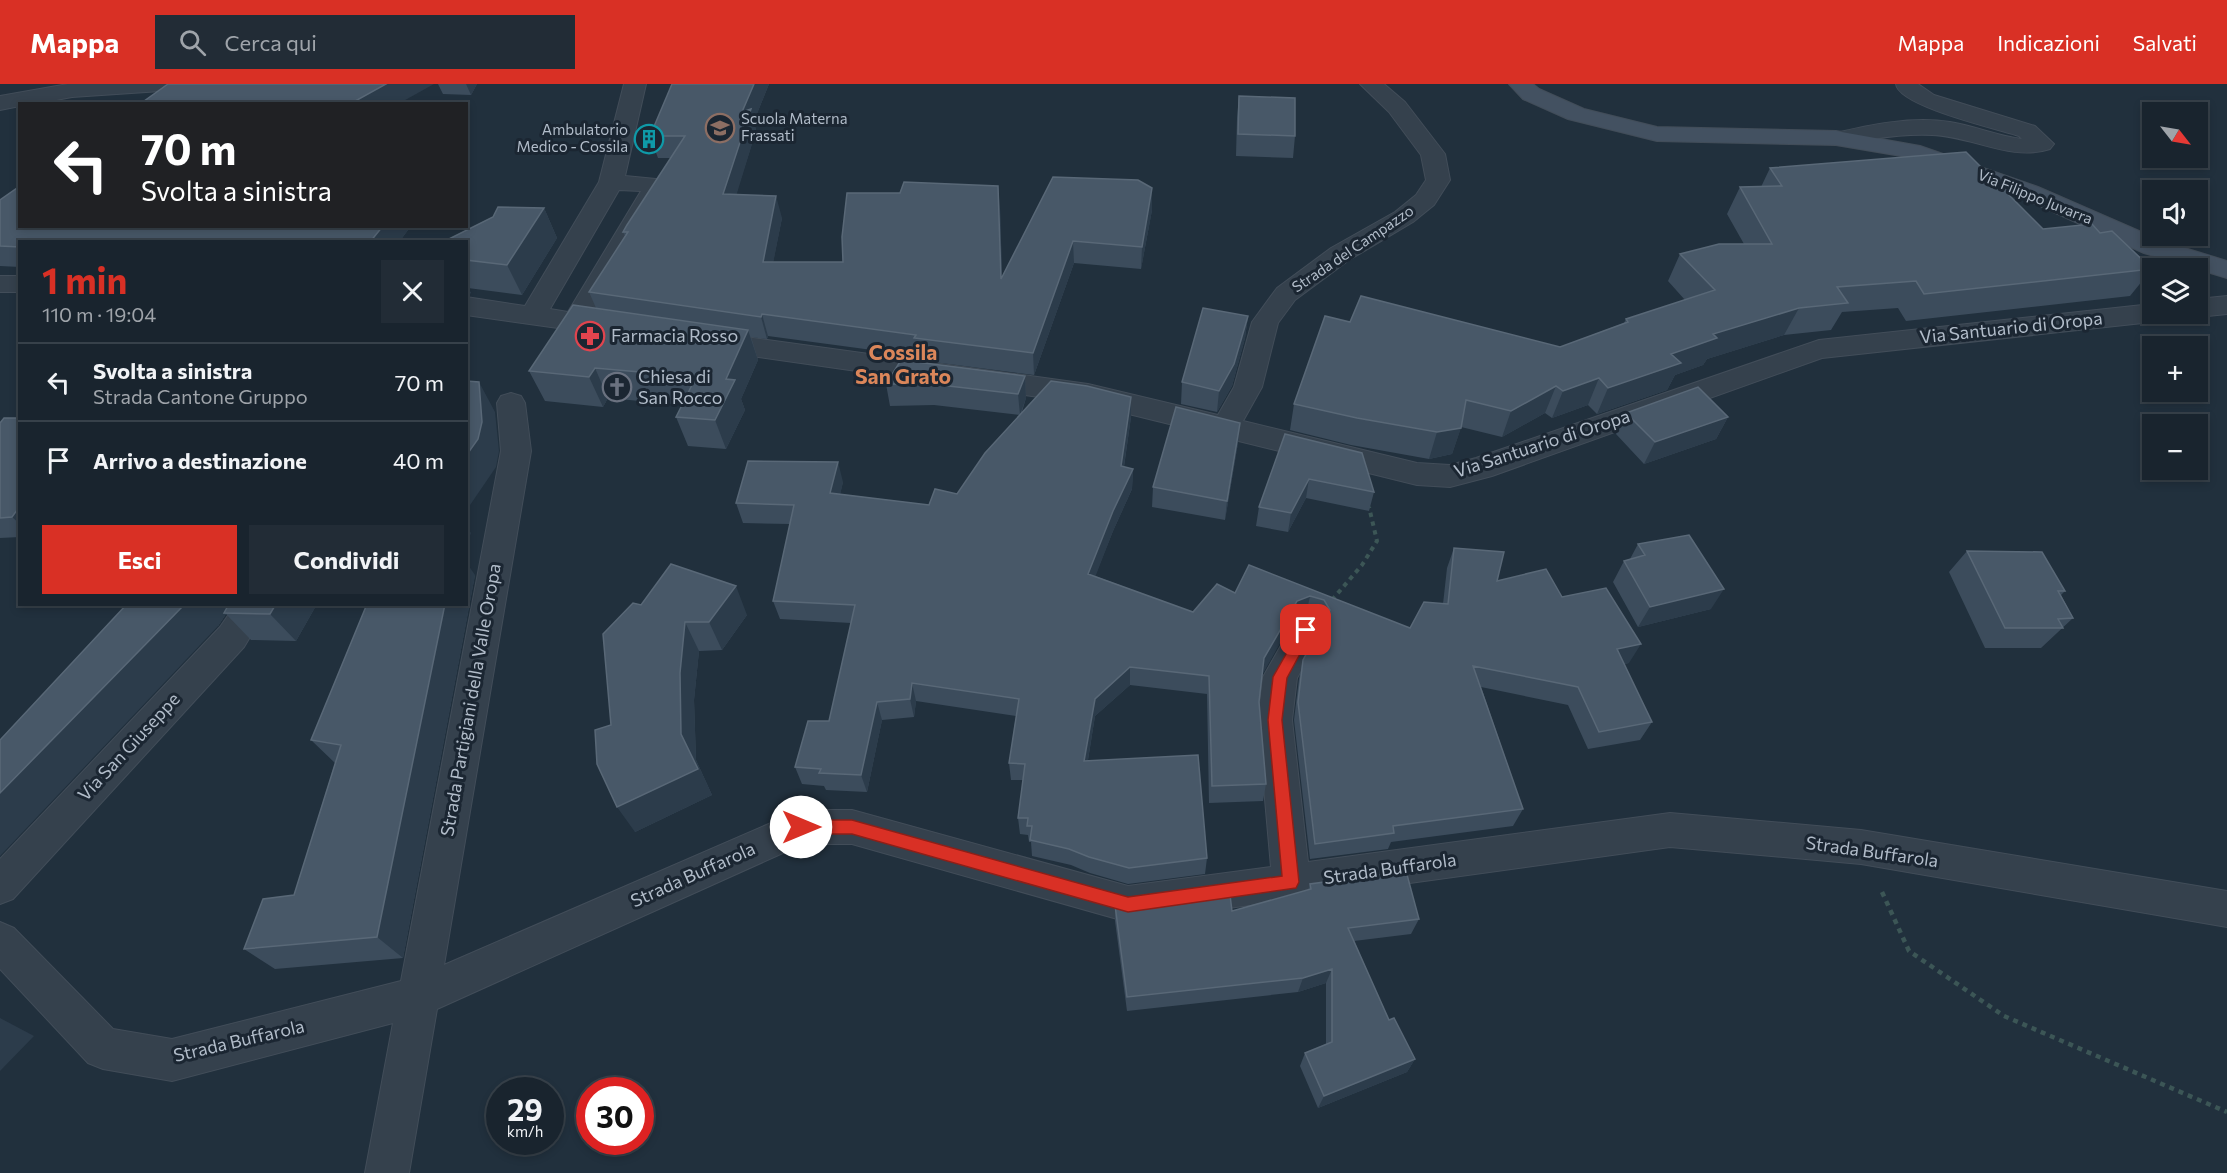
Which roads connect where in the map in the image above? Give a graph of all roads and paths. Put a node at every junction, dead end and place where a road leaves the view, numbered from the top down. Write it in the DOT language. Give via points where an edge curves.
graph roads {
  1 [pos="161,84"];
  2 [pos="635,84"];
  3 [pos="1371,84"];
  4 [pos="1520,84"];
  5 [pos="1907,84"];
  6 [pos="0,103"];
  7 [pos="1839,139"];
  8 [pos="611,182"];
  9 [pos="2227,270"];
  10 [pos="0,284"];
  11 [pos="18,284"];
  12 [pos="2227,305"];
  13 [pos="468,306"];
  14 [pos="2208,307"];
  15 [pos="2142,314"];
  16 [pos="533,315"];
  17 [pos="576,321"];
  18 [pos="634,330"];
  19 [pos="680,336"];
  20 [pos="511,403"];
  21 [pos="1225,428"];
  22 [pos="1357,461"];
  23 [pos="253,606"];
  24 [pos="1306,630"];
  25 [pos="1861,848"];
  26 [pos="1291,882"];
  27 [pos="0,886"];
  28 [pos="2227,909"];
  29 [pos="0,941"];
  30 [pos="419,996"];
  31 [pos="2227,1112"];
  32 [pos="387,1173"];
  1 -- 6 [label="street" via="72,90"];
  2 -- 8 [label="street"];
  3 -- 21 [label="street, Strada del Campazzo" via="1397,106 1433,154 1438,180 1425,200 1404,217 1340,254 1286,294 1265,322 1248,387"];
  4 -- 7 [label="main road, Via Filippo Juvarra" via="1531,94 1576,114 1657,134"];
  5 -- 7 [label="street, Via Filippo Juvarra" via="1907,88 1926,100 2027,131 2042,144 2033,147 1950,129 1917,128 1885,129"];
  7 -- 9 [label="main road, Via Filippo Juvarra" via="1912,151 2029,192 2153,247"];
  8 -- 16 [label="street"];
  8 -- 17 [label="street" via="657,185"];
  10 -- 11 [label="street"];
  12 -- 14 [label="street"];
  13 -- 16 [label="street"];
  15 -- 22 [label="street, Via Santuario di Oropa" via="1819,349 1450,476 1417,474"];
  16 -- 17 [label="street"];
  17 -- 18 [label="street"];
  19 -- 21 [label="street, Via Santuario di Oropa" via="1088,394"];
  20 -- 30 [label="street, Strada Partigiani della Valle Oropa" via="516,451"];
  21 -- 22 [label="street, Via Santuario di Oropa"];
  22 -- 24 [label="path" via="1377,541 1362,565"];
  23 -- 27 [label="street, Via San Giuseppe" via="232,637"];
  24 -- 26 [label="street" via="1280,677 1275,720"];
  25 -- 26 [label="street, Strada Buffarola" via="1670,830"];
  25 -- 28 [label="street, Strada Buffarola"];
  25 -- 31 [label="path" via="1909,951 2004,1016"];
  26 -- 30 [label="street, Strada Buffarola" via="1128,904 852,827 801,827"];
  29 -- 30 [label="street, Strada Buffarola" via="103,1048 172,1060"];
  30 -- 32 [label="street, Strada Partigiani della Valle Oropa"];
}
